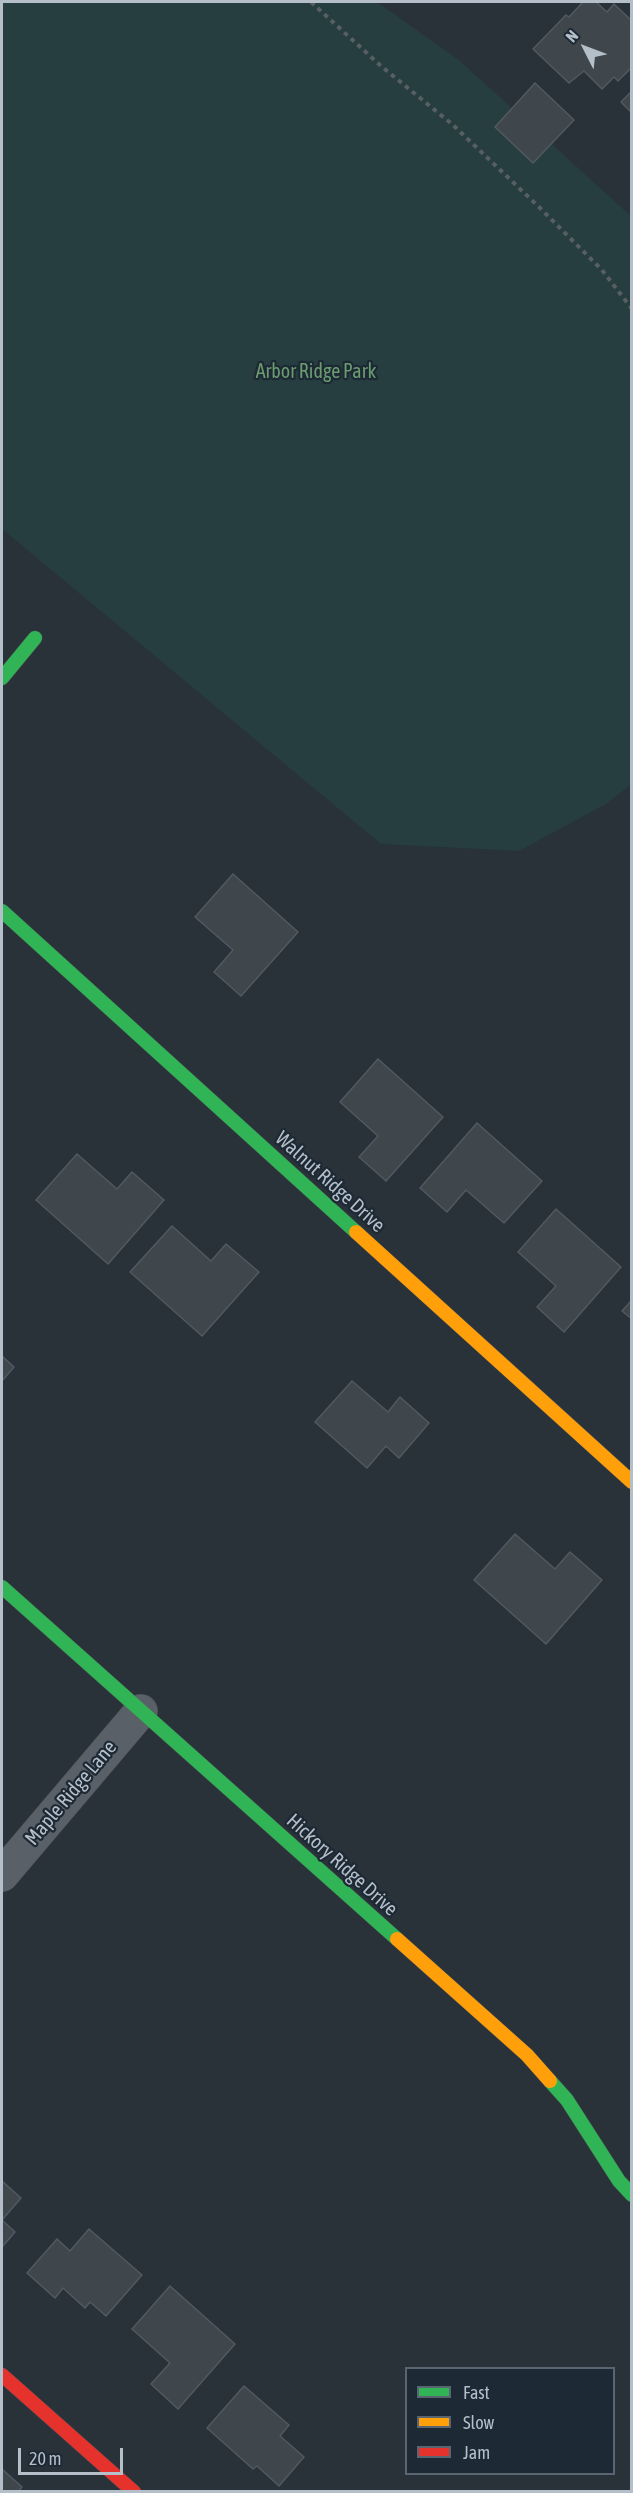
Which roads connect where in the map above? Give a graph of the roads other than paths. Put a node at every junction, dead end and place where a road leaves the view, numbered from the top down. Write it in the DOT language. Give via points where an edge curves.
graph roads {
  1 [pos="35,638"];
  2 [pos="2,678"];
  3 [pos="2,911"];
  4 [pos="632,1482"];
  5 [pos="2,1587"];
  6 [pos="141,1711"];
  7 [pos="2,1875"];
  8 [pos="632,2194"];
  9 [pos="2,2375"];
  10 [pos="134,2492"];
  1 -- 2 [label="street"];
  3 -- 4 [label="street, Walnut Ridge Drive"];
  5 -- 6 [label="street, Hickory Ridge Drive"];
  6 -- 7 [label="street, Maple Ridge Lane"];
  6 -- 8 [label="street, Hickory Ridge Drive" via="533,2061 567,2100 619,2181"];
  9 -- 10 [label="street"];
}
